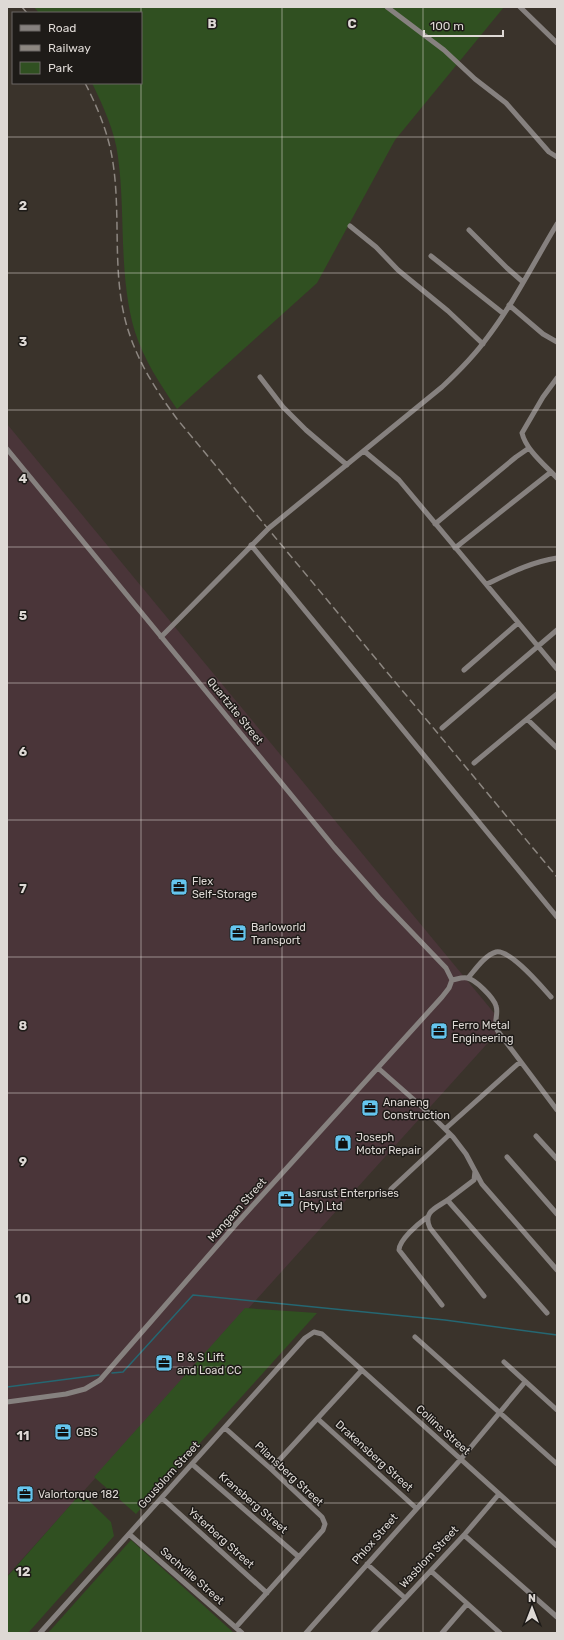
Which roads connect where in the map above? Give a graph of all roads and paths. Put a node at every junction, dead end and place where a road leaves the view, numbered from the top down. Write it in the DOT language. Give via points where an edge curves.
graph roads {
  1 [pos="387,7"];
  2 [pos="520,7"];
  3 [pos="557,42"];
  4 [pos="557,157"];
  5 [pos="557,224"];
  6 [pos="350,226"];
  7 [pos="469,230"];
  8 [pos="555,233"];
  9 [pos="431,256"];
  10 [pos="523,282"];
  11 [pos="509,304"];
  12 [pos="504,314"];
  13 [pos="557,342"];
  14 [pos="483,344"];
  15 [pos="260,377"];
  16 [pos="557,378"];
  17 [pos="530,448"];
  18 [pos="7,449"];
  19 [pos="364,451"];
  20 [pos="347,465"];
  21 [pos="551,472"];
  22 [pos="557,478"];
  23 [pos="435,524"];
  24 [pos="251,545"];
  25 [pos="455,548"];
  26 [pos="557,558"];
  27 [pos="486,584"];
  28 [pos="518,623"];
  29 [pos="557,630"];
  30 [pos="161,637"];
  31 [pos="538,647"];
  32 [pos="557,669"];
  33 [pos="464,670"];
  34 [pos="557,694"];
  35 [pos="527,719"];
  36 [pos="442,728"];
  37 [pos="557,748"];
  38 [pos="474,763"];
  39 [pos="557,917"];
  40 [pos="468,978"];
  41 [pos="452,980"];
  42 [pos="551,997"];
  43 [pos="520,1062"];
  44 [pos="378,1068"];
  45 [pos="557,1110"];
  46 [pos="445,1129"];
  47 [pos="450,1134"];
  48 [pos="536,1136"];
  49 [pos="507,1158"];
  50 [pos="557,1159"];
  51 [pos="475,1171"];
  52 [pos="391,1189"];
  53 [pos="449,1199"];
  54 [pos="557,1214"];
  55 [pos="426,1218"];
  56 [pos="557,1270"];
  57 [pos="484,1296"];
  58 [pos="442,1305"];
  59 [pos="547,1313"];
  60 [pos="314,1332"];
  61 [pos="415,1337"];
  62 [pos="504,1362"];
  63 [pos="362,1370"];
  64 [pos="525,1382"];
  65 [pos="7,1402"];
  66 [pos="557,1410"];
  67 [pos="499,1414"];
  68 [pos="318,1419"];
  69 [pos="225,1428"];
  70 [pos="461,1459"];
  71 [pos="192,1464"];
  72 [pos="557,1464"];
  73 [pos="271,1469"];
  74 [pos="499,1494"];
  75 [pos="162,1498"];
  76 [pos="416,1508"];
  77 [pos="129,1534"];
  78 [pos="464,1535"];
  79 [pos="557,1546"];
  80 [pos="299,1558"];
  81 [pos="367,1564"];
  82 [pos="431,1571"];
  83 [pos="267,1593"];
  84 [pos="405,1598"];
  85 [pos="467,1604"];
  86 [pos="557,1617"];
  87 [pos="236,1628"];
  88 [pos="40,1633"];
  89 [pos="242,1633"];
  90 [pos="306,1633"];
  91 [pos="373,1633"];
  92 [pos="442,1633"];
  93 [pos="500,1633"];
  1 -- 4 [label="street" via="444,50 506,103 549,152"];
  2 -- 3 [label="street"];
  5 -- 8 [label="street"];
  6 -- 14 [label="street"];
  7 -- 10 [label="street"];
  8 -- 10 [label="street"];
  9 -- 12 [label="street"];
  10 -- 11 [label="street"];
  11 -- 12 [label="street"];
  11 -- 13 [label="street" via="542,334"];
  12 -- 14 [label="street"];
  14 -- 19 [label="street" via="442,387"];
  15 -- 20 [label="street" via="283,407"];
  16 -- 17 [label="street" via="522,433"];
  17 -- 21 [label="street"];
  17 -- 23 [label="street"];
  18 -- 30 [label="street, Quartzite Street"];
  19 -- 20 [label="street"];
  19 -- 23 [label="street" via="399,480"];
  20 -- 24 [label="street"];
  21 -- 22 [label="street"];
  21 -- 25 [label="street"];
  23 -- 25 [label="street"];
  24 -- 30 [label="street"];
  24 -- 39 [label="street"];
  25 -- 27 [label="street"];
  26 -- 27 [label="street" via="522,566"];
  27 -- 28 [label="street"];
  28 -- 31 [label="street"];
  28 -- 33 [label="street"];
  29 -- 31 [label="street"];
  30 -- 41 [label="street, Quartzite Street" via="334,847 446,968"];
  31 -- 32 [label="street"];
  31 -- 36 [label="street"];
  34 -- 35 [label="street"];
  35 -- 37 [label="street"];
  35 -- 38 [label="street"];
  40 -- 41 [label="street"];
  40 -- 42 [label="street" via="489,956 495,952 503,952"];
  40 -- 43 [label="street" via="494,1000 497,1011 496,1030"];
  41 -- 44 [label="street, Mangaan Street" via="442,997"];
  43 -- 45 [label="street"];
  43 -- 46 [label="street"];
  44 -- 46 [label="street"];
  44 -- 65 [label="street, Mangaan Street" via="237,1223 100,1380 85,1389 66,1394"];
  46 -- 47 [label="street"];
  47 -- 51 [label="street" via="466,1154"];
  47 -- 52 [label="street"];
  48 -- 50 [label="street"];
  49 -- 54 [label="street"];
  51 -- 53 [label="street" via="474,1180"];
  51 -- 56 [label="street" via="482,1184"];
  53 -- 55 [label="street"];
  53 -- 59 [label="street" via="457,1212"];
  55 -- 57 [label="street" via="430,1228"];
  55 -- 58 [label="street" via="402,1242 399,1250"];
  60 -- 63 [label="street, Collins Street" via="322,1334"];
  60 -- 69 [label="street, Gousblom Street"];
  61 -- 67 [label="street"];
  62 -- 64 [label="street"];
  63 -- 68 [label="street"];
  63 -- 70 [label="street, Collins Street"];
  64 -- 66 [label="street"];
  64 -- 67 [label="street, Phlox Street"];
  67 -- 70 [label="street, Phlox Street"];
  67 -- 72 [label="street"];
  68 -- 73 [label="street"];
  68 -- 76 [label="street, Drakensberg Street"];
  69 -- 71 [label="street, Gousblom Street"];
  69 -- 73 [label="street, Pilansberg Street"];
  70 -- 74 [label="street, Collins Street"];
  70 -- 76 [label="street, Phlox Street"];
  71 -- 75 [label="street, Gousblom Street"];
  71 -- 80 [label="street, Kransberg Street"];
  73 -- 80 [label="street, Pilansberg Street" via="324,1520 325,1527"];
  74 -- 78 [label="street, Wasblom Street"];
  74 -- 79 [label="street, Collins Street"];
  75 -- 77 [label="street, Gousblom Street"];
  75 -- 83 [label="street, Ysterberg Street"];
  76 -- 81 [label="street, Phlox Street"];
  77 -- 87 [label="street, Sachville Street"];
  77 -- 88 [label="street, Gousblom Street"];
  78 -- 82 [label="street, Wasblom Street"];
  78 -- 86 [label="street"];
  80 -- 83 [label="street, Pilansberg Street"];
  81 -- 84 [label="street"];
  81 -- 90 [label="street, Phlox Street"];
  82 -- 84 [label="street, Wasblom Street"];
  82 -- 85 [label="street"];
  83 -- 87 [label="street, Pilansberg Street"];
  84 -- 91 [label="street, Wasblom Street"];
  85 -- 92 [label="street"];
  85 -- 93 [label="street"];
  87 -- 89 [label="street, Sachville Street"];
}
